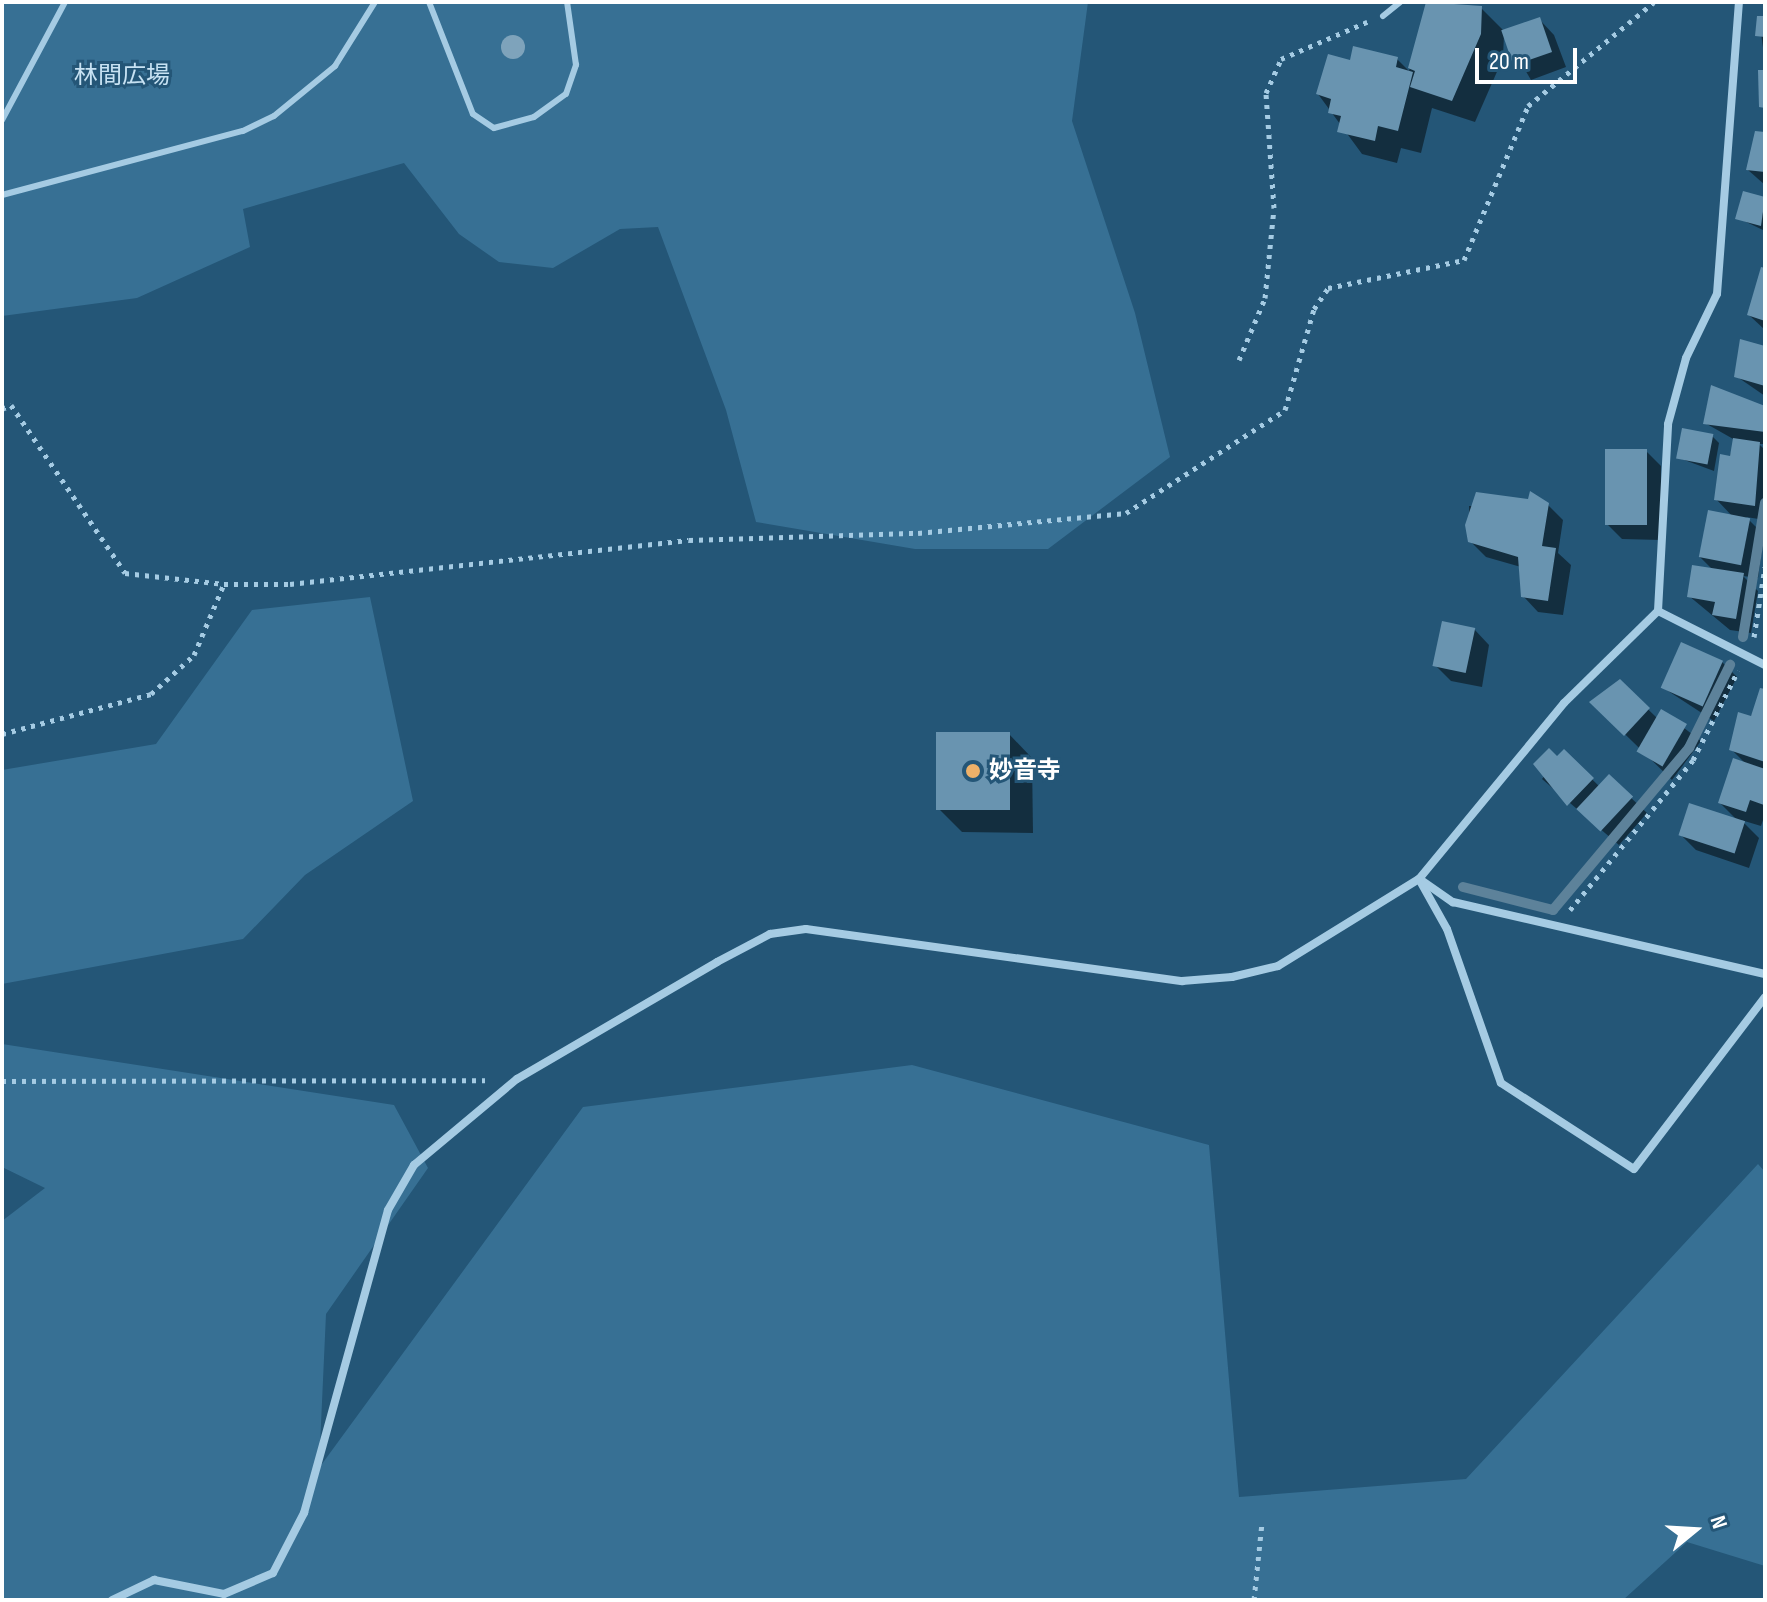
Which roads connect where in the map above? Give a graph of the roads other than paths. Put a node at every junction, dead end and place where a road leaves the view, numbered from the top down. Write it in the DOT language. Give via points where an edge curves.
graph roads {
  1 [pos="65,2"];
  2 [pos="375,2"];
  3 [pos="429,2"];
  4 [pos="567,2"];
  5 [pos="1400,2"];
  6 [pos="1739,2"];
  7 [pos="1383,16"];
  8 [pos="2,120"];
  9 [pos="2,195"];
  10 [pos="1658,611"];
  11 [pos="1765,665"];
  12 [pos="1419,879"];
  13 [pos="1765,974"];
  14 [pos="1765,997"];
  15 [pos="112,1600"];
  1 -- 8 [label="lane"];
  2 -- 9 [label="lane" via="335,66 274,116 243,131"];
  3 -- 4 [label="lane" via="473,114 494,128 534,117 566,94 576,65"];
  5 -- 7 [label="lane"];
  6 -- 10 [label="street" via="1717,294 1686,358 1668,424"];
  10 -- 11 [label="street"];
  10 -- 12 [label="street" via="1564,703"];
  12 -- 13 [label="street" via="1453,902"];
  12 -- 14 [label="street" via="1447,929 1501,1083 1634,1169"];
  12 -- 15 [label="street" via="1278,966 1182,981 806,929 770,934 517,1079 414,1165 388,1210 304,1513 273,1573 224,1594 154,1580"];
}
